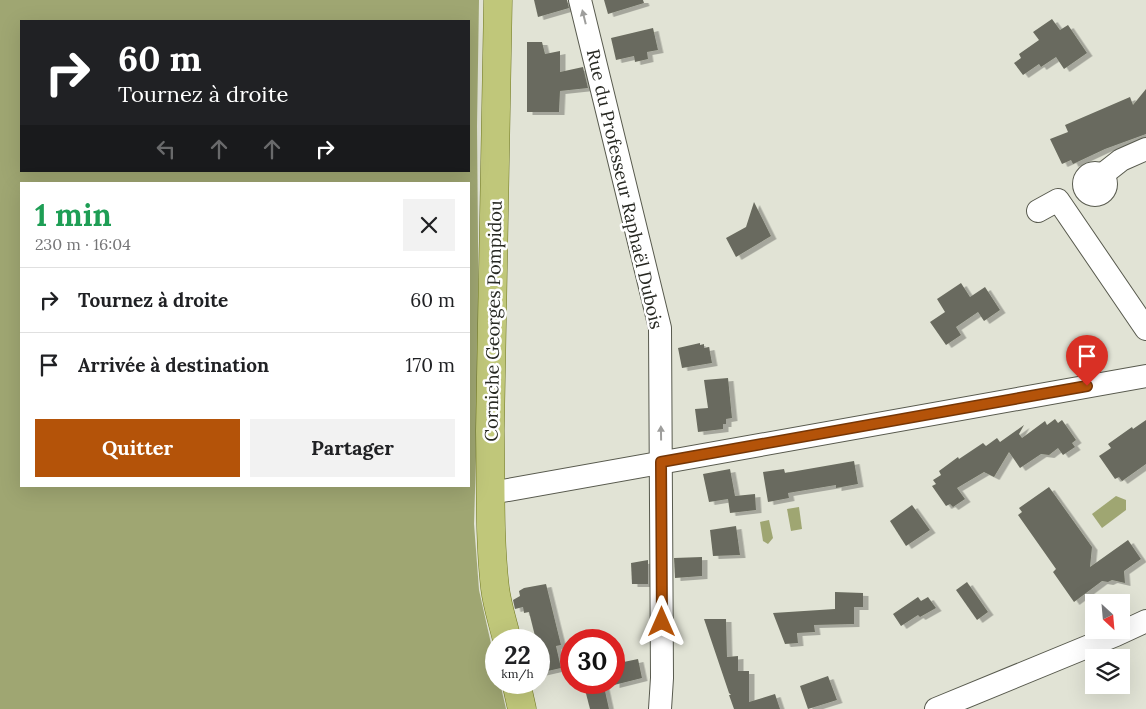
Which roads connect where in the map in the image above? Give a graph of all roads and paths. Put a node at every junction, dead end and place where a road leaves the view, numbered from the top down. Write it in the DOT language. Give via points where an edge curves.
graph roads {
  1 [pos="498,0"];
  2 [pos="580,0"];
  3 [pos="1146,149"];
  4 [pos="1102,176"];
  5 [pos="1038,211"];
  6 [pos="1146,329"];
  7 [pos="1146,376"];
  8 [pos="661,462"];
  9 [pos="491,493"];
  10 [pos="1146,622"];
  11 [pos="505,629"];
  12 [pos="519,694"];
  13 [pos="522,709"];
  14 [pos="660,709"];
  15 [pos="936,709"];
  1 -- 9 [label="main road, Corniche Georges Pompidou"];
  8 -- 2 [label="street, Rue du Professeur Raphaël Dubois, one-way" via="660,328"];
  3 -- 4 [label="street" via="1121,160"];
  5 -- 6 [label="street" via="1058,200"];
  7 -- 8 [label="street"];
  8 -- 9 [label="street"];
  8 -- 14 [label="street, Rue du Professeur Raphaël Dubois"];
  9 -- 11 [label="main road, Corniche Georges Pompidou" via="492,553"];
  10 -- 15 [label="street"];
  12 -- 13 [label="main road"];
}
